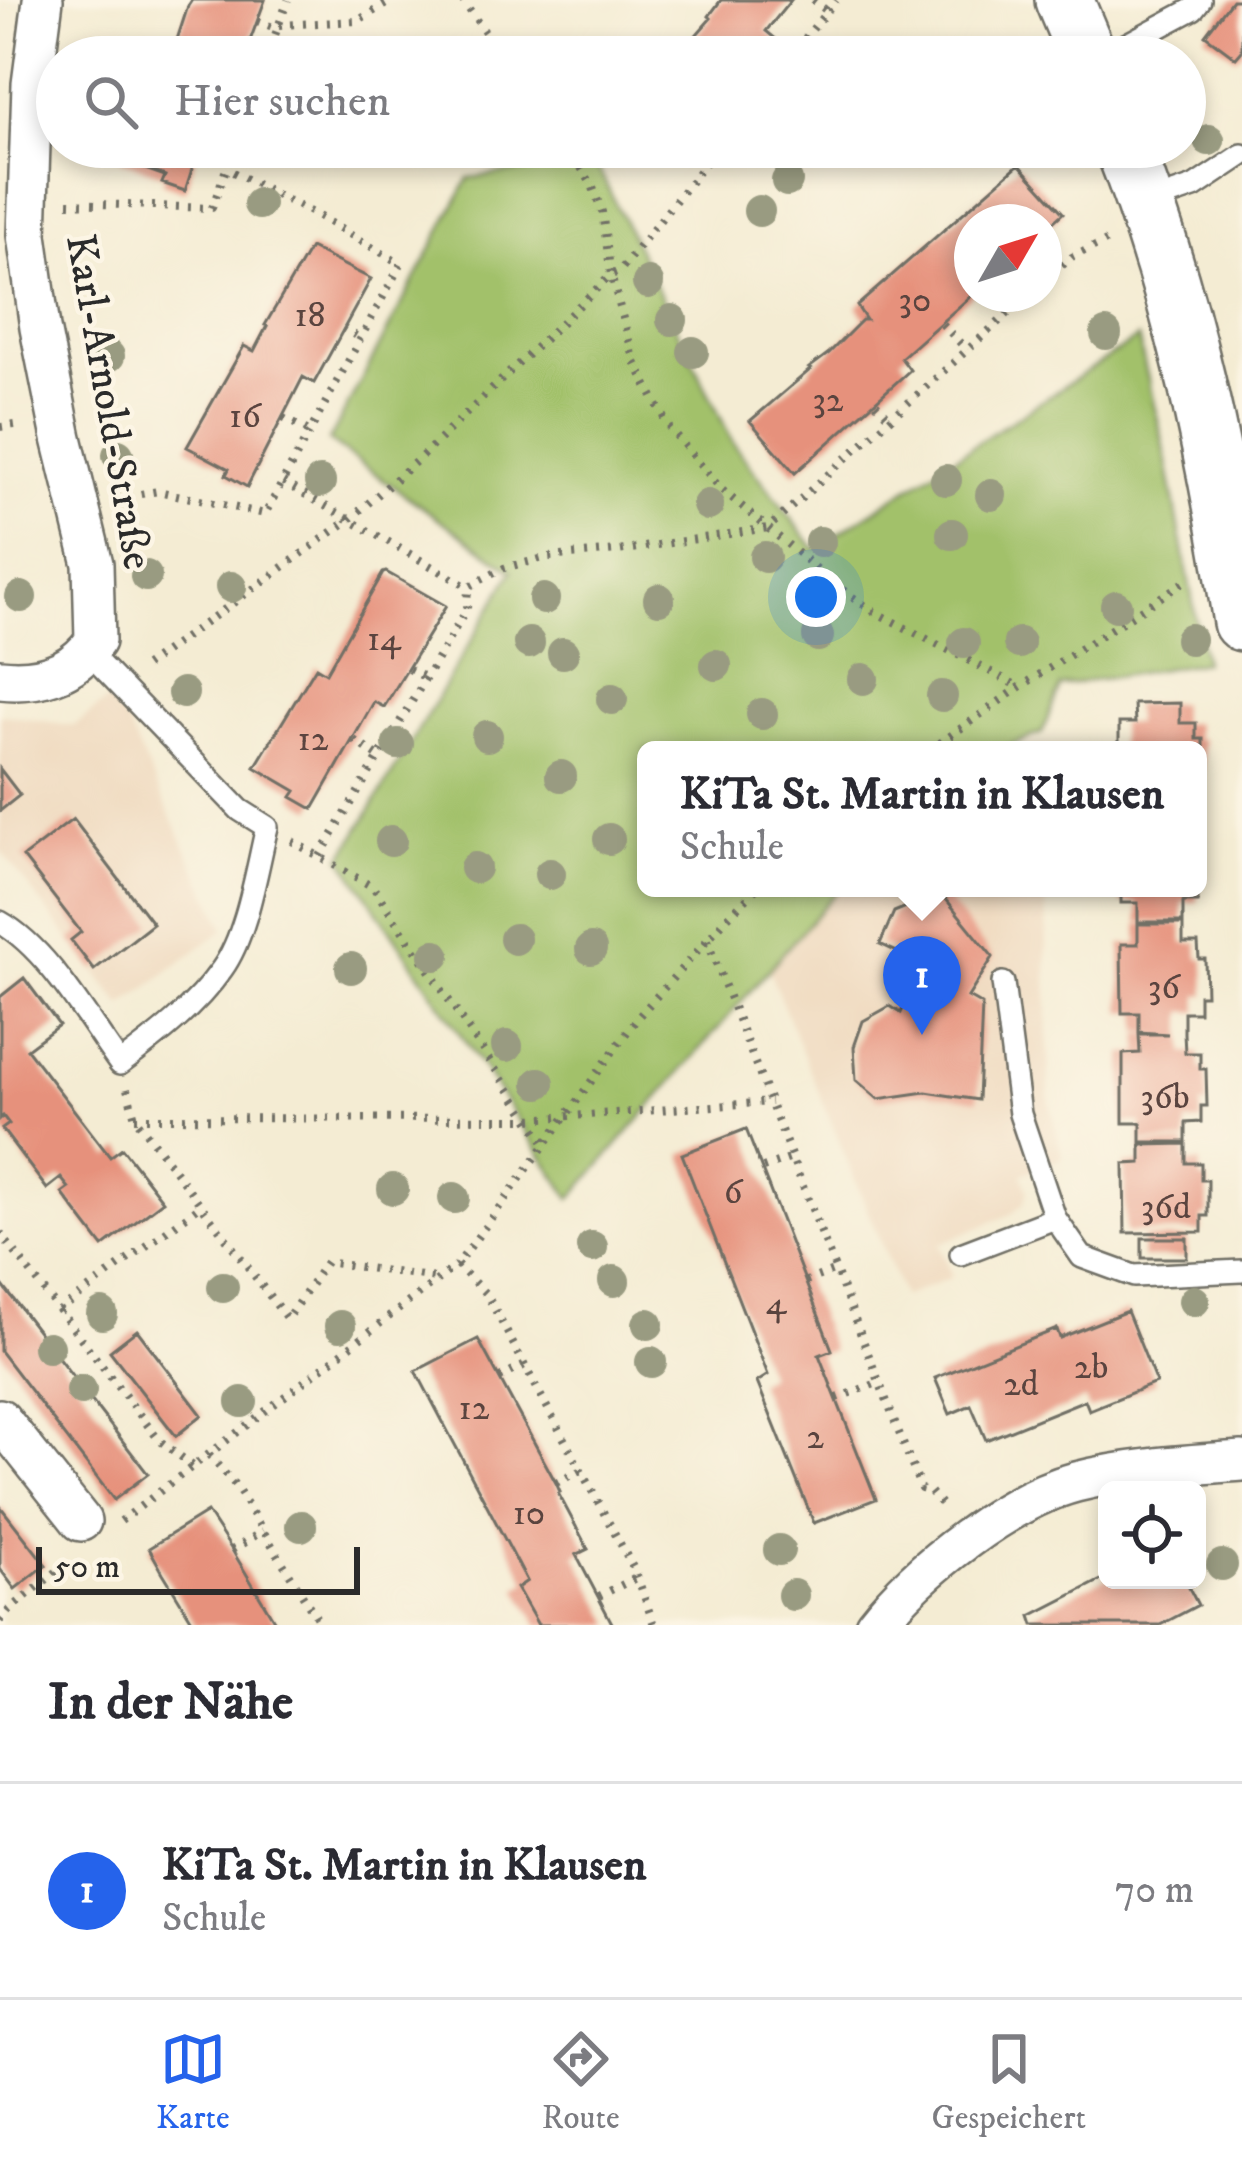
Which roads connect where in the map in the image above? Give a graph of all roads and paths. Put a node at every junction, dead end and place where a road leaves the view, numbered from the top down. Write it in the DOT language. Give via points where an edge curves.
graph roads {
  1 [pos="43,0"];
  2 [pos="289,0"];
  3 [pos="392,0"];
  4 [pos="462,0"];
  5 [pos="814,0"];
  6 [pos="836,0"];
  7 [pos="1064,0"];
  8 [pos="1200,0"];
  9 [pos="827,11"];
  10 [pos="257,21"];
  11 [pos="279,27"];
  12 [pos="38,36"];
  13 [pos="275,36"];
  14 [pos="488,36"];
  15 [pos="807,36"];
  16 [pos="1079,36"];
  17 [pos="1142,36"];
  18 [pos="36,53"];
  19 [pos="1242,154"];
  20 [pos="581,168"];
  21 [pos="701,168"];
  22 [pos="1125,168"];
  23 [pos="227,169"];
  24 [pos="58,202"];
  25 [pos="1128,222"];
  26 [pos="1062,265"];
  27 [pos="611,275"];
  28 [pos="1010,312"];
  29 [pos="942,323"];
  30 [pos="343,328"];
  31 [pos="362,339"];
  32 [pos="968,350"];
  33 [pos="876,403"];
  34 [pos="284,418"];
  35 [pos="891,419"];
  36 [pos="311,432"];
  37 [pos="283,482"];
  38 [pos="135,495"];
  39 [pos="349,520"];
  40 [pos="768,528"];
  41 [pos="1201,576"];
  42 [pos="468,586"];
  43 [pos="1242,622"];
  44 [pos="88,652"];
  45 [pos="146,666"];
  46 [pos="409,669"];
  47 [pos="426,678"];
  48 [pos="0,680"];
  49 [pos="1020,688"];
  50 [pos="354,740"];
  51 [pos="943,741"];
  52 [pos="379,757"];
  53 [pos="267,827"];
  54 [pos="320,856"];
  55 [pos="749,897"];
  56 [pos="0,922"];
  57 [pos="707,940"];
  58 [pos="1003,983"];
  59 [pos="119,1064"];
  60 [pos="771,1102"];
  61 [pos="135,1118"];
  62 [pos="564,1118"];
  63 [pos="529,1119"];
  64 [pos="545,1143"];
  65 [pos="793,1158"];
  66 [pos="763,1168"];
  67 [pos="200,1206"];
  68 [pos="1055,1218"];
  69 [pos="0,1234"];
  70 [pos="961,1254"];
  71 [pos="458,1264"];
  72 [pos="836,1270"];
  73 [pos="1242,1271"];
  74 [pos="436,1278"];
  75 [pos="806,1281"];
  76 [pos="58,1311"];
  77 [pos="525,1365"];
  78 [pos="500,1378"];
  79 [pos="880,1382"];
  80 [pos="838,1398"];
  81 [pos="0,1419"];
  82 [pos="209,1455"];
  83 [pos="1242,1460"];
  84 [pos="194,1466"];
  85 [pos="581,1470"];
  86 [pos="556,1483"];
  87 [pos="120,1522"];
  88 [pos="263,1531"];
  89 [pos="82,1536"];
  90 [pos="969,1539"];
  91 [pos="232,1550"];
  92 [pos="638,1577"];
  93 [pos="599,1596"];
  94 [pos="0,1621"];
  95 [pos="321,1625"];
  96 [pos="654,1625"];
  97 [pos="875,1625"];
  1 -- 12 [label="street, Karl-Arnold-Straße"];
  2 -- 11 [label="path"];
  3 -- 11 [label="path" via="357,21"];
  4 -- 14 [label="path"];
  5 -- 9 [label="path"];
  6 -- 9 [label="path"];
  7 -- 16 [label="street"];
  8 -- 17 [label="lane"];
  9 -- 15 [label="path"];
  10 -- 11 [label="path"];
  11 -- 13 [label="path"];
  18 -- 44 [label="street, Karl-Arnold-Straße" via="28,235 40,328 93,564 95,641"];
  19 -- 25 [label="lane"];
  20 -- 27 [label="path" via="602,212"];
  21 -- 27 [label="path"];
  22 -- 25 [label="street"];
  23 -- 24 [label="path" via="212,208"];
  23 -- 31 [label="path" via="401,263"];
  25 -- 26 [label="path"];
  25 -- 43 [label="street" via="1184,329"];
  27 -- 39 [label="path"];
  27 -- 40 [label="path" via="635,362 668,426 721,489"];
  28 -- 32 [label="path"];
  29 -- 32 [label="path"];
  30 -- 31 [label="path"];
  31 -- 36 [label="path"];
  32 -- 35 [label="path"];
  33 -- 35 [label="path"];
  34 -- 36 [label="path"];
  35 -- 40 [label="path"];
  36 -- 37 [label="path"];
  37 -- 38 [label="path" via="266,514 158,491"];
  37 -- 39 [label="path"];
  39 -- 42 [label="path"];
  39 -- 45 [label="path"];
  40 -- 42 [label="path" via="548,556"];
  40 -- 49 [label="path" via="873,611"];
  41 -- 49 [label="path"];
  42 -- 47 [label="path" via="467,609"];
  44 -- 48 [label="street" via="27,682"];
  44 -- 53 [label="lane" via="240,810"];
  46 -- 47 [label="path"];
  47 -- 52 [label="path"];
  49 -- 51 [label="path"];
  50 -- 52 [label="path"];
  52 -- 54 [label="path"];
  53 -- 54 [label="path"];
  53 -- 59 [label="lane" via="248,910 224,968 166,1030"];
  54 -- 63 [label="path" via="373,887"];
  55 -- 57 [label="path"];
  56 -- 59 [label="lane" via="46,962"];
  57 -- 60 [label="path"];
  57 -- 62 [label="path"];
  58 -- 68 [label="lane" via="1019,1114"];
  59 -- 61 [label="path"];
  60 -- 62 [label="path"];
  60 -- 65 [label="path"];
  61 -- 63 [label="path"];
  61 -- 67 [label="path"];
  62 -- 63 [label="path"];
  62 -- 64 [label="path"];
  63 -- 64 [label="path"];
  64 -- 71 [label="path"];
  65 -- 66 [label="path"];
  65 -- 72 [label="path"];
  67 -- 74 [label="path" via="287,1319 326,1262"];
  67 -- 76 [label="path"];
  68 -- 70 [label="lane"];
  68 -- 73 [label="lane" via="1082,1257 1134,1276"];
  69 -- 76 [label="path"];
  71 -- 74 [label="path"];
  71 -- 77 [label="path" via="488,1295"];
  72 -- 75 [label="path"];
  72 -- 79 [label="path"];
  74 -- 82 [label="path"];
  76 -- 84 [label="path" via="159,1440"];
  77 -- 78 [label="path"];
  77 -- 85 [label="path"];
  79 -- 80 [label="path"];
  79 -- 90 [label="path" via="922,1490"];
  81 -- 89 [label="street"];
  82 -- 84 [label="path"];
  82 -- 88 [label="path"];
  83 -- 90 [label="street" via="1072,1483 1001,1514"];
  84 -- 87 [label="path"];
  85 -- 86 [label="path"];
  85 -- 92 [label="path"];
  88 -- 91 [label="path"];
  88 -- 95 [label="path"];
  89 -- 94 [label="path"];
  90 -- 97 [label="street"];
  92 -- 93 [label="path"];
  92 -- 96 [label="path"];
}
